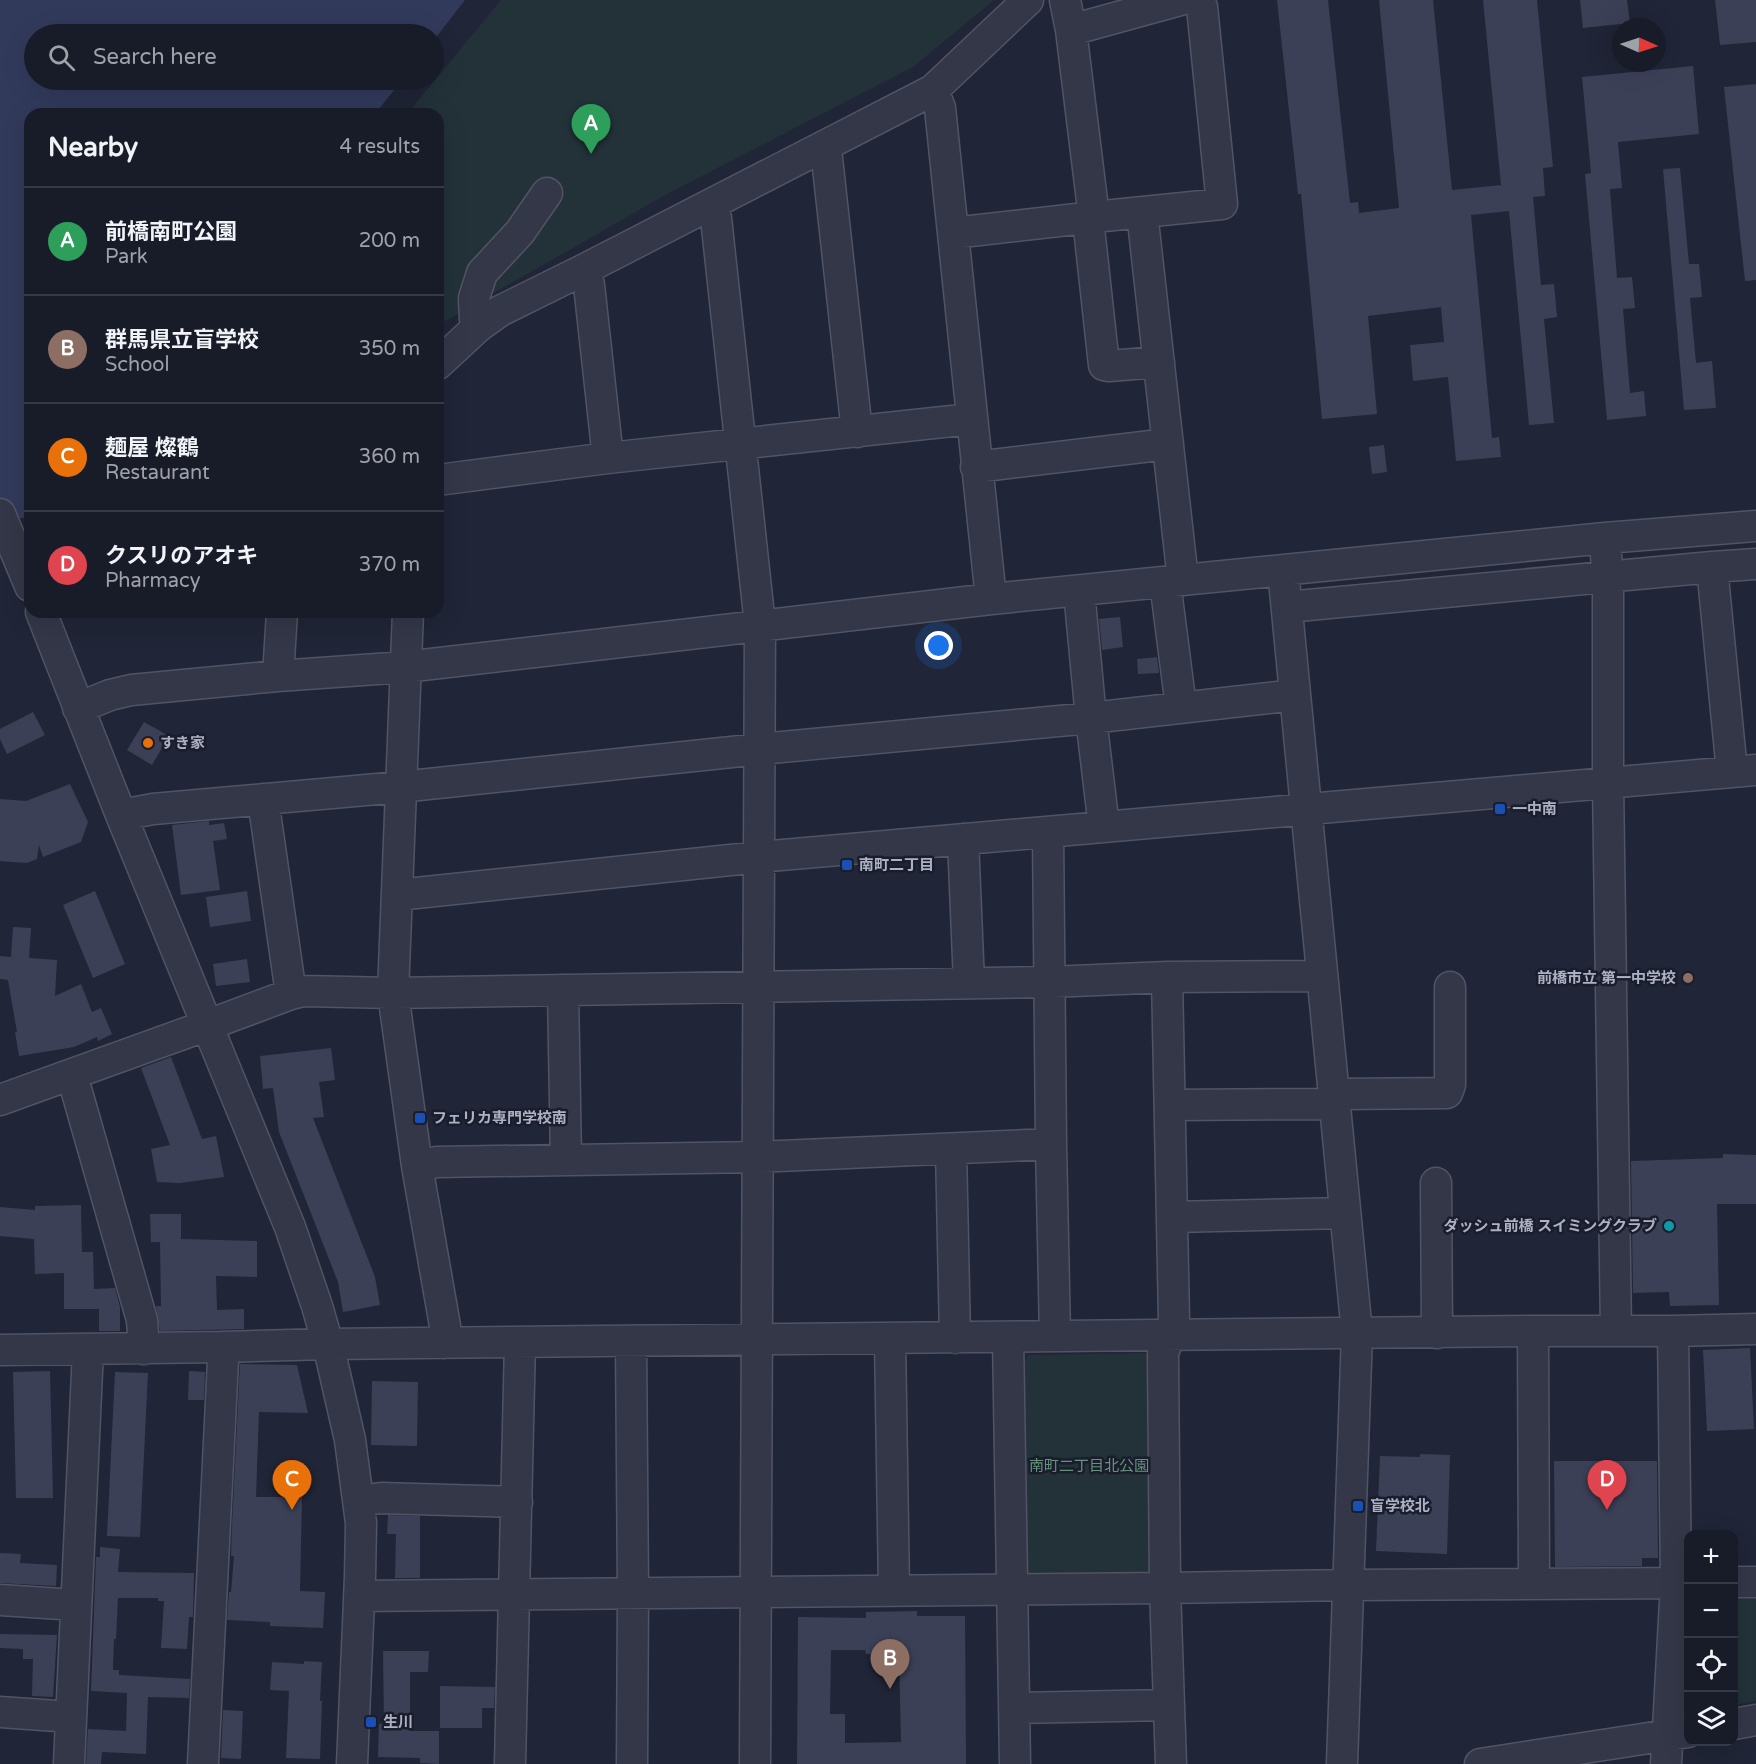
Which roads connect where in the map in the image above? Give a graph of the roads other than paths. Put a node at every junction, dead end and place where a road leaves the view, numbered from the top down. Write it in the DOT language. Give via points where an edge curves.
graph roads {
  1 [pos="1028,0"];
  2 [pos="1065,0"];
  3 [pos="1180,0"];
  4 [pos="1195,0"];
  5 [pos="1071,30"];
  6 [pos="933,90"];
  7 [pos="820,148"];
  8 [pos="547,193"];
  9 [pos="711,204"];
  10 [pos="1142,212"];
  11 [pos="1094,218"];
  12 [pos="953,233"];
  13 [pos="585,269"];
  14 [pos="479,326"];
  15 [pos="444,358"];
  16 [pos="1159,362"];
  17 [pos="971,419"];
  18 [pos="857,432"];
  19 [pos="741,443"];
  20 [pos="1168,444"];
  21 [pos="608,458"];
  22 [pos="976,467"];
  23 [pos="444,479"];
  24 [pos="0,514"];
  25 [pos="1756,526"];
  26 [pos="1605,538"];
  27 [pos="1756,564"];
  28 [pos="1712,567"];
  29 [pos="1283,570"];
  30 [pos="24,572"];
  31 [pos="1608,577"];
  32 [pos="1174,581"];
  33 [pos="1079,591"];
  34 [pos="991,599"];
  35 [pos="1287,607"];
  36 [pos="43,618"];
  37 [pos="282,618"];
  38 [pos="408,618"];
  39 [pos="760,625"];
  40 [pos="405,667"];
  41 [pos="278,676"];
  42 [pos="1295,694"];
  43 [pos="1181,707"];
  44 [pos="78,708"];
  45 [pos="1091,718"];
  46 [pos="760,749"];
  47 [pos="1744,771"];
  48 [pos="1608,783"];
  49 [pos="400,788"];
  50 [pos="263,799"];
  51 [pos="1306,809"];
  52 [pos="121,815"];
  53 [pos="1104,827"];
  54 [pos="1048,832"];
  55 [pos="963,839"];
  56 [pos="759,857"];
  57 [pos="397,895"];
  58 [pos="1322,976"];
  59 [pos="1167,977"];
  60 [pos="1050,981"];
  61 [pos="969,983"];
  62 [pos="758,987"];
  63 [pos="1450,987"];
  64 [pos="563,990"];
  65 [pos="291,993"];
  66 [pos="393,993"];
  67 [pos="208,1025"];
  68 [pos="72,1075"];
  69 [pos="0,1100"];
  70 [pos="1334,1100"];
  71 [pos="1170,1105"];
  72 [pos="1051,1144"];
  73 [pos="951,1149"];
  74 [pos="758,1156"];
  75 [pos="566,1160"];
  76 [pos="417,1166"];
  77 [pos="1436,1183"];
  78 [pos="1345,1213"];
  79 [pos="1172,1217"];
  80 [pos="1756,1329"];
  81 [pos="1533,1331"];
  82 [pos="1616,1331"];
  83 [pos="1673,1331"];
  84 [pos="1437,1332"];
  85 [pos="1357,1333"];
  86 [pos="1169,1335"];
  87 [pos="1055,1336"];
  88 [pos="1008,1337"];
  89 [pos="890,1338"];
  90 [pos="955,1338"];
  91 [pos="757,1340"];
  92 [pos="631,1341"];
  93 [pos="520,1342"];
  94 [pos="444,1343"];
  95 [pos="328,1344"];
  96 [pos="222,1347"];
  97 [pos="144,1349"];
  98 [pos="0,1350"];
  99 [pos="88,1350"];
  100 [pos="359,1502"];
  101 [pos="517,1502"];
  102 [pos="1738,1582"];
  103 [pos="1756,1582"];
  104 [pos="1682,1583"];
  105 [pos="1349,1584"];
  106 [pos="1534,1584"];
  107 [pos="1165,1588"];
  108 [pos="1013,1589"];
  109 [pos="894,1590"];
  110 [pos="756,1592"];
  111 [pos="633,1593"];
  112 [pos="514,1595"];
  113 [pos="359,1596"];
  114 [pos="0,1600"];
  115 [pos="76,1605"];
  116 [pos="1169,1705"];
  117 [pos="1014,1708"];
  118 [pos="0,1712"];
  119 [pos="71,1717"];
  120 [pos="1756,1720"];
  121 [pos="1738,1723"];
  122 [pos="1674,1744"];
  123 [pos="69,1764"];
  124 [pos="203,1764"];
  125 [pos="352,1764"];
  126 [pos="510,1764"];
  127 [pos="632,1764"];
  128 [pos="755,1764"];
  129 [pos="1015,1764"];
  130 [pos="1171,1764"];
  131 [pos="1342,1764"];
  132 [pos="1479,1764"];
  1 -- 6 [label="street"];
  2 -- 5 [label="street"];
  3 -- 5 [label="street"];
  4 -- 10 [label="street" via="1202,7 1222,204"];
  5 -- 11 [label="street"];
  6 -- 7 [label="street"];
  6 -- 12 [label="street" via="940,108"];
  7 -- 9 [label="street"];
  7 -- 18 [label="street" via="827,158"];
  8 -- 14 [label="street" via="520,232 482,273 474,298"];
  9 -- 13 [label="street"];
  9 -- 19 [label="street" via="716,218"];
  10 -- 11 [label="street"];
  10 -- 16 [label="street"];
  11 -- 12 [label="street"];
  11 -- 16 [label="street" via="1089,228 1104,364"];
  12 -- 17 [label="street"];
  13 -- 14 [label="street" via="500,311"];
  13 -- 21 [label="street"];
  14 -- 15 [label="street"];
  16 -- 20 [label="street"];
  17 -- 18 [label="street"];
  17 -- 22 [label="street"];
  18 -- 19 [label="street"];
  19 -- 21 [label="street"];
  19 -- 39 [label="street"];
  20 -- 22 [label="street"];
  20 -- 32 [label="street"];
  21 -- 23 [label="street"];
  22 -- 34 [label="street"];
  24 -- 30 [label="street"];
  25 -- 26 [label="street"];
  26 -- 29 [label="street"];
  26 -- 31 [label="street"];
  27 -- 28 [label="street"];
  28 -- 31 [label="street"];
  28 -- 47 [label="street"];
  29 -- 32 [label="street"];
  29 -- 35 [label="street"];
  31 -- 35 [label="street"];
  31 -- 48 [label="street"];
  32 -- 33 [label="street"];
  32 -- 43 [label="street"];
  33 -- 34 [label="street"];
  33 -- 45 [label="street"];
  34 -- 39 [label="street"];
  35 -- 42 [label="street"];
  36 -- 44 [label="street"];
  37 -- 41 [label="street"];
  38 -- 40 [label="street"];
  39 -- 40 [label="street"];
  39 -- 46 [label="street"];
  40 -- 41 [label="street"];
  40 -- 49 [label="street"];
  41 -- 44 [label="street" via="131,690"];
  42 -- 43 [label="street"];
  42 -- 51 [label="street"];
  43 -- 45 [label="street"];
  44 -- 52 [label="street"];
  45 -- 46 [label="street"];
  45 -- 53 [label="street"];
  46 -- 49 [label="street"];
  46 -- 56 [label="street"];
  47 -- 48 [label="street"];
  48 -- 51 [label="street"];
  48 -- 82 [label="street"];
  49 -- 50 [label="street"];
  49 -- 57 [label="street"];
  50 -- 52 [label="street"];
  50 -- 65 [label="street"];
  51 -- 53 [label="street"];
  51 -- 58 [label="street"];
  52 -- 67 [label="street"];
  53 -- 54 [label="street"];
  54 -- 55 [label="street"];
  54 -- 60 [label="street"];
  55 -- 56 [label="street"];
  55 -- 61 [label="street"];
  56 -- 57 [label="street"];
  56 -- 62 [label="street"];
  57 -- 66 [label="street"];
  58 -- 59 [label="street"];
  58 -- 70 [label="street"];
  59 -- 60 [label="street"];
  59 -- 71 [label="street"];
  60 -- 61 [label="street"];
  60 -- 72 [label="street"];
  61 -- 62 [label="street"];
  62 -- 64 [label="street"];
  62 -- 74 [label="street"];
  63 -- 70 [label="street" via="1447,1093 1341,1095"];
  64 -- 66 [label="street"];
  64 -- 75 [label="street"];
  65 -- 66 [label="street"];
  65 -- 67 [label="street"];
  66 -- 76 [label="street"];
  67 -- 68 [label="street"];
  67 -- 95 [label="street" via="290,1227"];
  68 -- 69 [label="street"];
  68 -- 97 [label="street" via="142,1320"];
  70 -- 71 [label="street" via="1322,1104"];
  70 -- 78 [label="street"];
  71 -- 79 [label="street"];
  72 -- 73 [label="street"];
  72 -- 87 [label="street"];
  73 -- 74 [label="street"];
  73 -- 90 [label="street"];
  74 -- 75 [label="street"];
  74 -- 91 [label="street"];
  75 -- 76 [label="street" via="436,1162"];
  76 -- 94 [label="street" via="445,1326"];
  77 -- 84 [label="street"];
  78 -- 79 [label="street"];
  78 -- 85 [label="street"];
  79 -- 86 [label="street" via="1174,1320"];
  80 -- 83 [label="street"];
  81 -- 82 [label="street"];
  81 -- 84 [label="street"];
  81 -- 106 [label="street"];
  82 -- 83 [label="street"];
  83 -- 104 [label="street"];
  84 -- 85 [label="street"];
  85 -- 86 [label="street"];
  85 -- 105 [label="street"];
  86 -- 87 [label="street"];
  86 -- 107 [label="street" via="1163,1354"];
  87 -- 88 [label="street"];
  88 -- 90 [label="street"];
  88 -- 108 [label="street"];
  89 -- 90 [label="street"];
  89 -- 91 [label="street"];
  89 -- 109 [label="street"];
  91 -- 92 [label="street"];
  91 -- 110 [label="street"];
  92 -- 93 [label="street"];
  92 -- 111 [label="street"];
  93 -- 94 [label="street"];
  93 -- 101 [label="street"];
  94 -- 95 [label="street"];
  95 -- 96 [label="street"];
  95 -- 100 [label="street" via="348,1430"];
  96 -- 97 [label="street"];
  96 -- 124 [label="street"];
  97 -- 99 [label="street"];
  98 -- 99 [label="street"];
  99 -- 115 [label="street"];
  100 -- 101 [label="street" via="381,1498"];
  100 -- 113 [label="street"];
  101 -- 112 [label="street"];
  102 -- 103 [label="street"];
  104 -- 106 [label="street"];
  104 -- 122 [label="street"];
  105 -- 106 [label="street"];
  105 -- 107 [label="street"];
  105 -- 131 [label="street"];
  107 -- 108 [label="street"];
  107 -- 116 [label="street"];
  108 -- 109 [label="street"];
  108 -- 117 [label="street"];
  109 -- 110 [label="street"];
  110 -- 111 [label="street"];
  110 -- 128 [label="street"];
  111 -- 112 [label="street"];
  111 -- 127 [label="street"];
  112 -- 113 [label="street"];
  112 -- 126 [label="street"];
  113 -- 125 [label="street"];
  114 -- 115 [label="street"];
  115 -- 119 [label="street"];
  116 -- 117 [label="street"];
  116 -- 130 [label="street"];
  117 -- 129 [label="street"];
  118 -- 119 [label="street"];
  119 -- 123 [label="street"];
  120 -- 121 [label="street"];
  122 -- 132 [label="street"];
}
